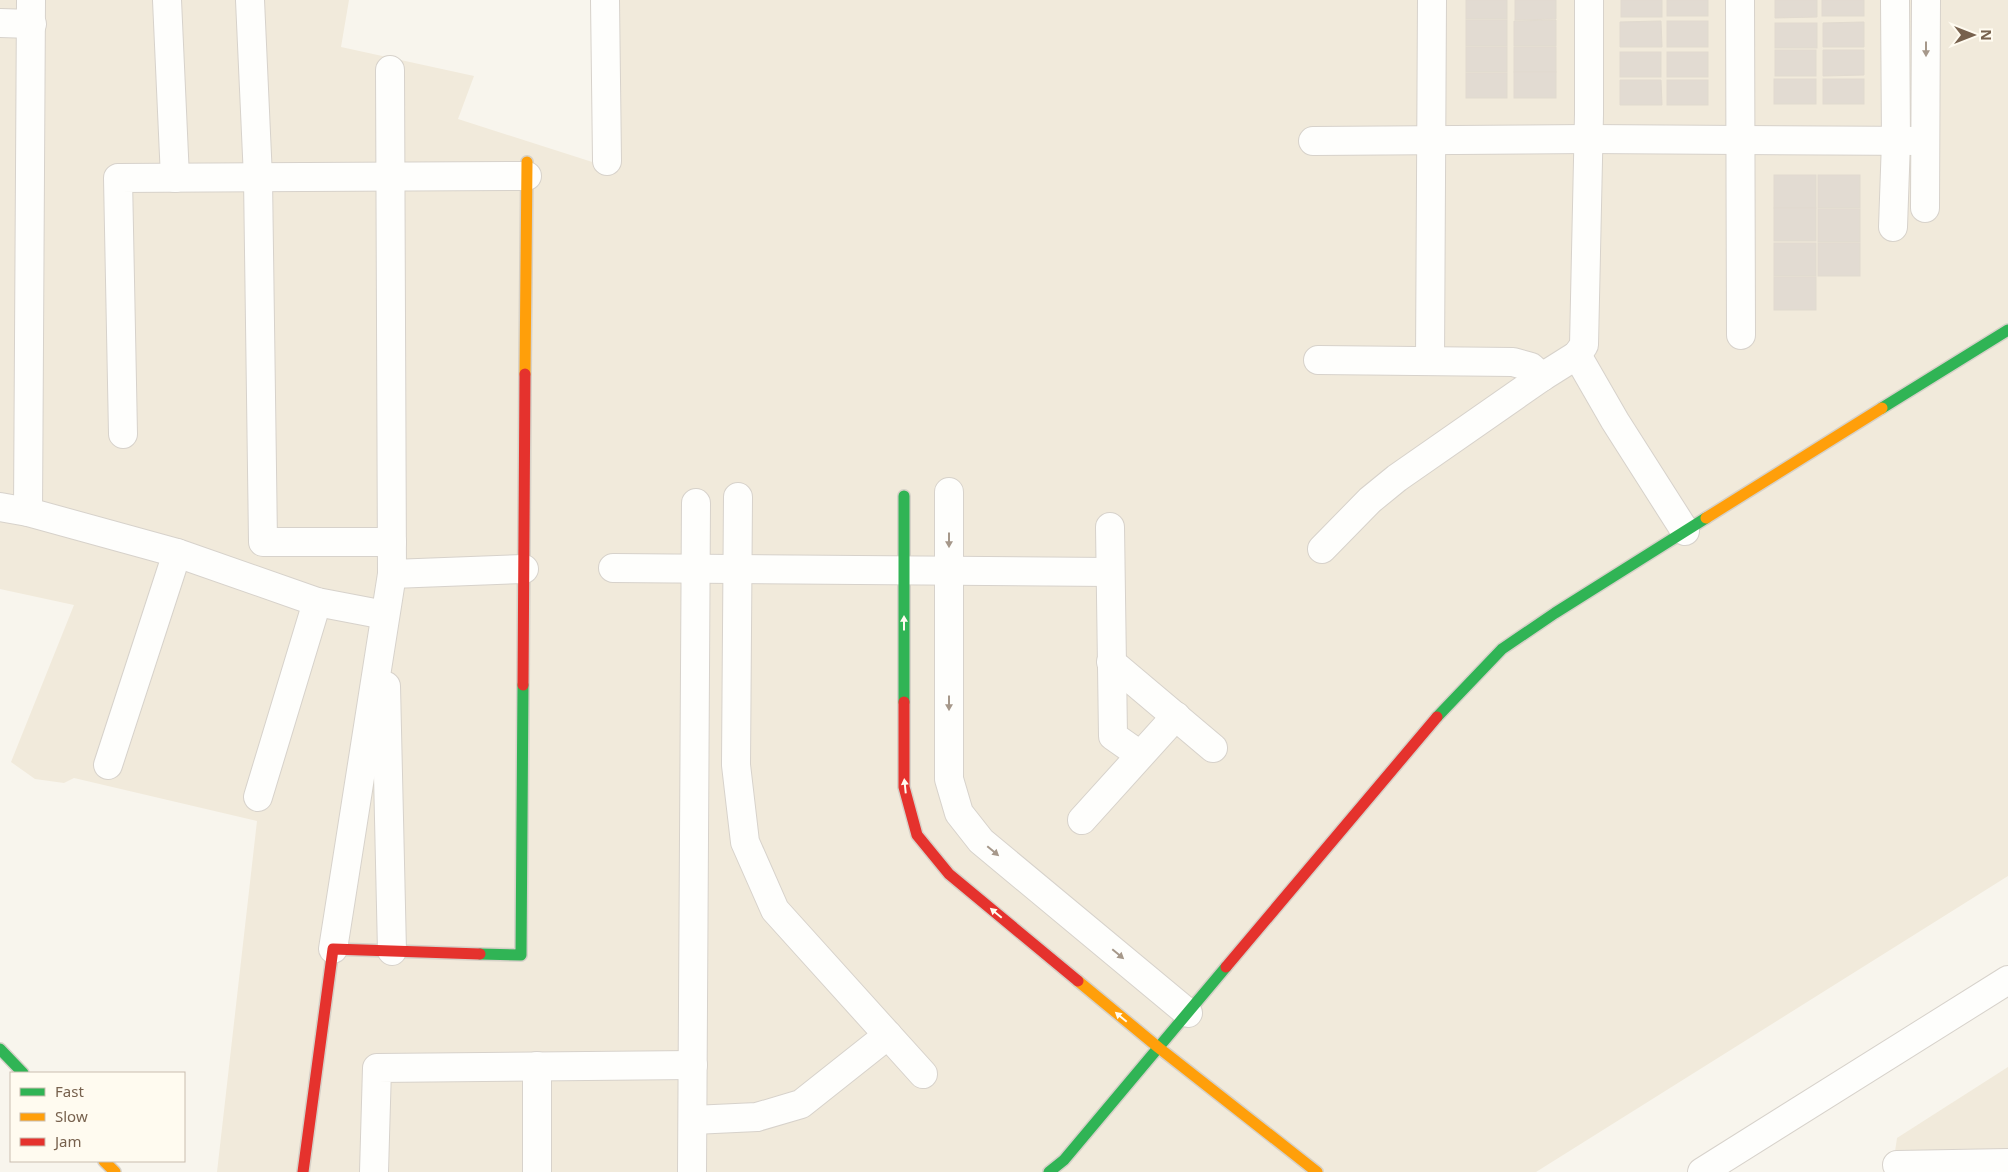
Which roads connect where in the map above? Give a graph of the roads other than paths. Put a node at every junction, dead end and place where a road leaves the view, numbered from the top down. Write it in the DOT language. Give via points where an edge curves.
graph roads {
  1 [pos="167,0"];
  2 [pos="250,0"];
  3 [pos="605,0"];
  4 [pos="1432,0"];
  5 [pos="1589,0"];
  6 [pos="1740,0"];
  7 [pos="1895,0"];
  8 [pos="1926,0"];
  9 [pos="31,12"];
  10 [pos="0,23"];
  11 [pos="390,70"];
  12 [pos="1588,139"];
  13 [pos="1740,140"];
  14 [pos="1313,141"];
  15 [pos="1431,141"];
  16 [pos="1896,141"];
  17 [pos="1925,141"];
  18 [pos="607,161"];
  19 [pos="527,169"];
  20 [pos="391,176"];
  21 [pos="175,178"];
  22 [pos="258,178"];
  23 [pos="1925,208"];
  24 [pos="1893,228"];
  25 [pos="2008,330"];
  26 [pos="1741,336"];
  27 [pos="1577,355"];
  28 [pos="1318,360"];
  29 [pos="1430,361"];
  30 [pos="1542,377"];
  31 [pos="122,434"];
  32 [pos="949,492"];
  33 [pos="904,496"];
  34 [pos="738,497"];
  35 [pos="696,503"];
  36 [pos="0,507"];
  37 [pos="28,512"];
  38 [pos="1110,527"];
  39 [pos="1685,531"];
  40 [pos="392,542"];
  41 [pos="1322,549"];
  42 [pos="177,552"];
  43 [pos="613,568"];
  44 [pos="696,569"];
  45 [pos="738,569"];
  46 [pos="524,570"];
  47 [pos="904,570"];
  48 [pos="949,571"];
  49 [pos="1110,572"];
  50 [pos="392,574"];
  51 [pos="318,602"];
  52 [pos="385,615"];
  53 [pos="1112,662"];
  54 [pos="1176,716"];
  55 [pos="1213,748"];
  56 [pos="1140,755"];
  57 [pos="108,765"];
  58 [pos="258,797"];
  59 [pos="1082,820"];
  60 [pos="333,949"];
  61 [pos="392,951"];
  62 [pos="2008,980"];
  63 [pos="1188,1013"];
  64 [pos="888,1035"];
  65 [pos="1159,1048"];
  66 [pos="0,1049"];
  67 [pos="693,1065"];
  68 [pos="537,1066"];
  69 [pos="22,1072"];
  70 [pos="923,1074"];
  71 [pos="693,1120"];
  72 [pos="105,1162"];
  73 [pos="2008,1163"];
  74 [pos="1897,1165"];
  75 [pos="115,1172"];
  76 [pos="303,1172"];
  77 [pos="374,1172"];
  78 [pos="537,1172"];
  79 [pos="692,1172"];
  80 [pos="1049,1172"];
  81 [pos="1316,1172"];
  82 [pos="1702,1172"];
  1 -- 21 [label="street"];
  2 -- 22 [label="street"];
  3 -- 18 [label="street"];
  4 -- 15 [label="street"];
  5 -- 12 [label="street"];
  6 -- 13 [label="street"];
  7 -- 16 [label="street"];
  8 -- 17 [label="street, one-way"];
  9 -- 10 [label="street"];
  9 -- 37 [label="street"];
  11 -- 20 [label="street"];
  12 -- 13 [label="street"];
  12 -- 15 [label="street"];
  12 -- 27 [label="street" via="1586,333 1584,345"];
  13 -- 16 [label="street"];
  13 -- 26 [label="street"];
  14 -- 15 [label="street"];
  15 -- 29 [label="street"];
  16 -- 17 [label="street"];
  16 -- 24 [label="street"];
  17 -- 23 [label="street"];
  19 -- 20 [label="street"];
  19 -- 46 [label="street"];
  20 -- 22 [label="street"];
  20 -- 40 [label="street"];
  21 -- 22 [label="street"];
  21 -- 31 [label="street" via="118,178"];
  22 -- 40 [label="street" via="263,542"];
  25 -- 39 [label="street"];
  27 -- 30 [label="street"];
  27 -- 39 [label="street"];
  28 -- 29 [label="street"];
  29 -- 30 [label="street" via="1513,362 1531,367"];
  30 -- 41 [label="street" via="1397,478 1370,500"];
  32 -- 48 [label="street, one-way"];
  33 -- 47 [label="street"];
  34 -- 45 [label="street"];
  35 -- 44 [label="street"];
  36 -- 37 [label="street"];
  37 -- 42 [label="street"];
  38 -- 49 [label="street"];
  39 -- 63 [label="street" via="1502,649 1421,734"];
  40 -- 50 [label="street"];
  42 -- 51 [label="street"];
  42 -- 57 [label="street"];
  43 -- 44 [label="street"];
  44 -- 45 [label="street"];
  44 -- 67 [label="street"];
  45 -- 47 [label="street"];
  45 -- 64 [label="street" via="736,765 745,842 775,910"];
  46 -- 50 [label="street"];
  46 -- 61 [label="street" via="521,955"];
  47 -- 48 [label="street"];
  65 -- 47 [label="street, one-way" via="949,874 917,835 904,787"];
  48 -- 49 [label="street"];
  48 -- 63 [label="street, one-way" via="949,779 959,813 981,841"];
  49 -- 53 [label="street"];
  50 -- 52 [label="street"];
  51 -- 52 [label="street"];
  51 -- 58 [label="street"];
  52 -- 60 [label="street"];
  52 -- 61 [label="street"];
  53 -- 54 [label="street"];
  53 -- 56 [label="street" via="1113,736"];
  54 -- 55 [label="street"];
  54 -- 56 [label="street"];
  56 -- 59 [label="street"];
  60 -- 61 [label="street"];
  60 -- 76 [label="street"];
  62 -- 82 [label="street"];
  63 -- 65 [label="street"];
  64 -- 70 [label="street"];
  64 -- 71 [label="street" via="801,1104 757,1117"];
  65 -- 80 [label="street" via="1064,1160"];
  65 -- 81 [label="street"];
  66 -- 69 [label="street"];
  67 -- 68 [label="street"];
  67 -- 71 [label="street"];
  68 -- 77 [label="street" via="377,1068"];
  68 -- 78 [label="street"];
  71 -- 79 [label="street"];
  72 -- 75 [label="street"];
  73 -- 74 [label="street"];
}
